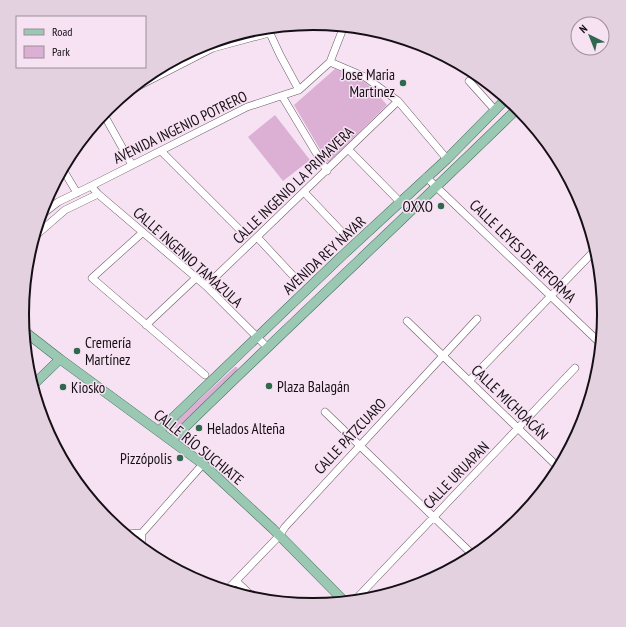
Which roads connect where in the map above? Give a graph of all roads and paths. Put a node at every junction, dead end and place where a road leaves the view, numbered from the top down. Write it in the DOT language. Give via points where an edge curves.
graph roads {
  1 [pos="342,31"];
  2 [pos="269,33"];
  3 [pos="330,62"];
  4 [pos="469,81"];
  5 [pos="299,90"];
  6 [pos="282,96"];
  7 [pos="398,102"];
  8 [pos="503,103"];
  9 [pos="496,110"];
  10 [pos="513,112"];
  11 [pos="106,119"];
  12 [pos="349,150"];
  13 [pos="161,151"];
  14 [pos="447,159"];
  15 [pos="132,165"];
  16 [pos="327,171"];
  17 [pos="66,174"];
  18 [pos="426,177"];
  19 [pos="91,186"];
  20 [pos="437,187"];
  21 [pos="304,192"];
  22 [pos="77,193"];
  23 [pos="98,194"];
  24 [pos="400,202"];
  25 [pos="50,209"];
  26 [pos="42,230"];
  27 [pos="341,231"];
  28 [pos="142,233"];
  29 [pos="245,235"];
  30 [pos="257,237"];
  31 [pos="591,255"];
  32 [pos="196,278"];
  33 [pos="297,280"];
  34 [pos="206,286"];
  35 [pos="551,296"];
  36 [pos="478,319"];
  37 [pos="407,321"];
  38 [pos="146,325"];
  39 [pos="30,336"];
  40 [pos="257,338"];
  41 [pos="596,339"];
  42 [pos="267,347"];
  43 [pos="443,356"];
  44 [pos="60,359"];
  45 [pos="233,360"];
  46 [pos="575,368"];
  47 [pos="243,370"];
  48 [pos="205,375"];
  49 [pos="37,381"];
  50 [pos="469,381"];
  51 [pos="325,412"];
  52 [pos="518,428"];
  53 [pos="159,431"];
  54 [pos="172,440"];
  55 [pos="359,446"];
  56 [pos="555,463"];
  57 [pos="204,464"];
  58 [pos="434,517"];
  59 [pos="134,533"];
  60 [pos="142,533"];
  61 [pos="279,536"];
  62 [pos="141,540"];
  63 [pos="469,551"];
  64 [pos="236,581"];
  65 [pos="232,586"];
  66 [pos="245,589"];
  67 [pos="362,593"];
  68 [pos="338,596"];
  1 -- 3 [label="street"];
  2 -- 5 [label="street"];
  3 -- 5 [label="street, AVENIDA INGENIO POTRERO"];
  3 -- 7 [label="street" via="365,77"];
  4 -- 9 [label="street"];
  5 -- 6 [label="street, AVENIDA INGENIO POTRERO"];
  6 -- 13 [label="street, AVENIDA INGENIO POTRERO" via="247,107"];
  6 -- 16 [label="street"];
  7 -- 12 [label="street, CALLE INGENIO LA PRIMAVERA"];
  7 -- 14 [label="street"];
  8 -- 9 [label="main road, AVENIDA REY NAYAR"];
  9 -- 14 [label="main road, AVENIDA REY NAYAR"];
  10 -- 20 [label="main road, AVENIDA REY NAYAR"];
  11 -- 15 [label="street"];
  12 -- 16 [label="street, CALLE INGENIO LA PRIMAVERA"];
  12 -- 24 [label="street"];
  13 -- 15 [label="street, AVENIDA INGENIO POTRERO"];
  13 -- 29 [label="street"];
  14 -- 18 [label="main road, AVENIDA REY NAYAR"];
  15 -- 19 [label="street, AVENIDA INGENIO POTRERO"];
  16 -- 21 [label="street, CALLE INGENIO LA PRIMAVERA"];
  17 -- 22 [label="street"];
  18 -- 20 [label="street, CALLE LEYES DE REFORMA"];
  18 -- 24 [label="main road, AVENIDA REY NAYAR"];
  19 -- 22 [label="street, AVENIDA INGENIO POTRERO"];
  19 -- 23 [label="street, CALLE INGENIO TAMAZULA"];
  20 -- 35 [label="street, CALLE LEYES DE REFORMA"];
  20 -- 42 [label="main road, AVENIDA REY NAYAR"];
  21 -- 27 [label="street"];
  21 -- 30 [label="street, CALLE INGENIO LA PRIMAVERA"];
  22 -- 25 [label="street, AVENIDA INGENIO POTRERO"];
  23 -- 26 [label="street" via="65,210"];
  23 -- 28 [label="street, CALLE INGENIO TAMAZULA"];
  24 -- 40 [label="main road, AVENIDA REY NAYAR"];
  28 -- 32 [label="street, CALLE INGENIO TAMAZULA"];
  28 -- 38 [label="street" via="92,278"];
  30 -- 33 [label="street"];
  30 -- 34 [label="street, CALLE INGENIO LA PRIMAVERA"];
  31 -- 35 [label="street"];
  32 -- 34 [label="street, CALLE INGENIO TAMAZULA"];
  32 -- 38 [label="street"];
  34 -- 40 [label="street, CALLE INGENIO TAMAZULA"];
  35 -- 41 [label="street, CALLE LEYES DE REFORMA"];
  35 -- 50 [label="street"];
  36 -- 43 [label="street, CALLE PÁTZCUARO"];
  37 -- 43 [label="street, CALLE MICHOACÁN"];
  38 -- 48 [label="street"];
  39 -- 44 [label="main road, CALLE RÍO SUCHIATE"];
  40 -- 42 [label="street, CALLE INGENIO TAMAZULA"];
  40 -- 45 [label="main road, AVENIDA REY NAYAR"];
  42 -- 47 [label="main road, AVENIDA REY NAYAR"];
  43 -- 50 [label="street, CALLE MICHOACÁN"];
  43 -- 55 [label="street, CALLE PÁTZCUARO"];
  44 -- 49 [label="main road"];
  44 -- 53 [label="main road, CALLE RÍO SUCHIATE"];
  45 -- 47 [label="main road"];
  45 -- 53 [label="main road, AVENIDA REY NAYAR"];
  46 -- 52 [label="street, CALLE URUAPAN"];
  47 -- 54 [label="main road, AVENIDA REY NAYAR"];
  50 -- 52 [label="street, CALLE MICHOACÁN"];
  51 -- 55 [label="street"];
  52 -- 56 [label="street, CALLE MICHOACÁN"];
  52 -- 58 [label="street, CALLE URUAPAN"];
  53 -- 54 [label="main road, CALLE RÍO SUCHIATE"];
  54 -- 57 [label="main road, CALLE RÍO SUCHIATE"];
  55 -- 58 [label="street"];
  55 -- 61 [label="street, CALLE PÁTZCUARO"];
  57 -- 60 [label="street"];
  57 -- 61 [label="main road, CALLE RÍO SUCHIATE"];
  58 -- 63 [label="street"];
  58 -- 67 [label="street, CALLE URUAPAN"];
  59 -- 60 [label="street"];
  60 -- 62 [label="street"];
  61 -- 64 [label="street, CALLE PÁTZCUARO"];
  61 -- 68 [label="main road, CALLE RÍO SUCHIATE"];
  64 -- 65 [label="street, CALLE PÁTZCUARO"];
  64 -- 66 [label="street"];
}
